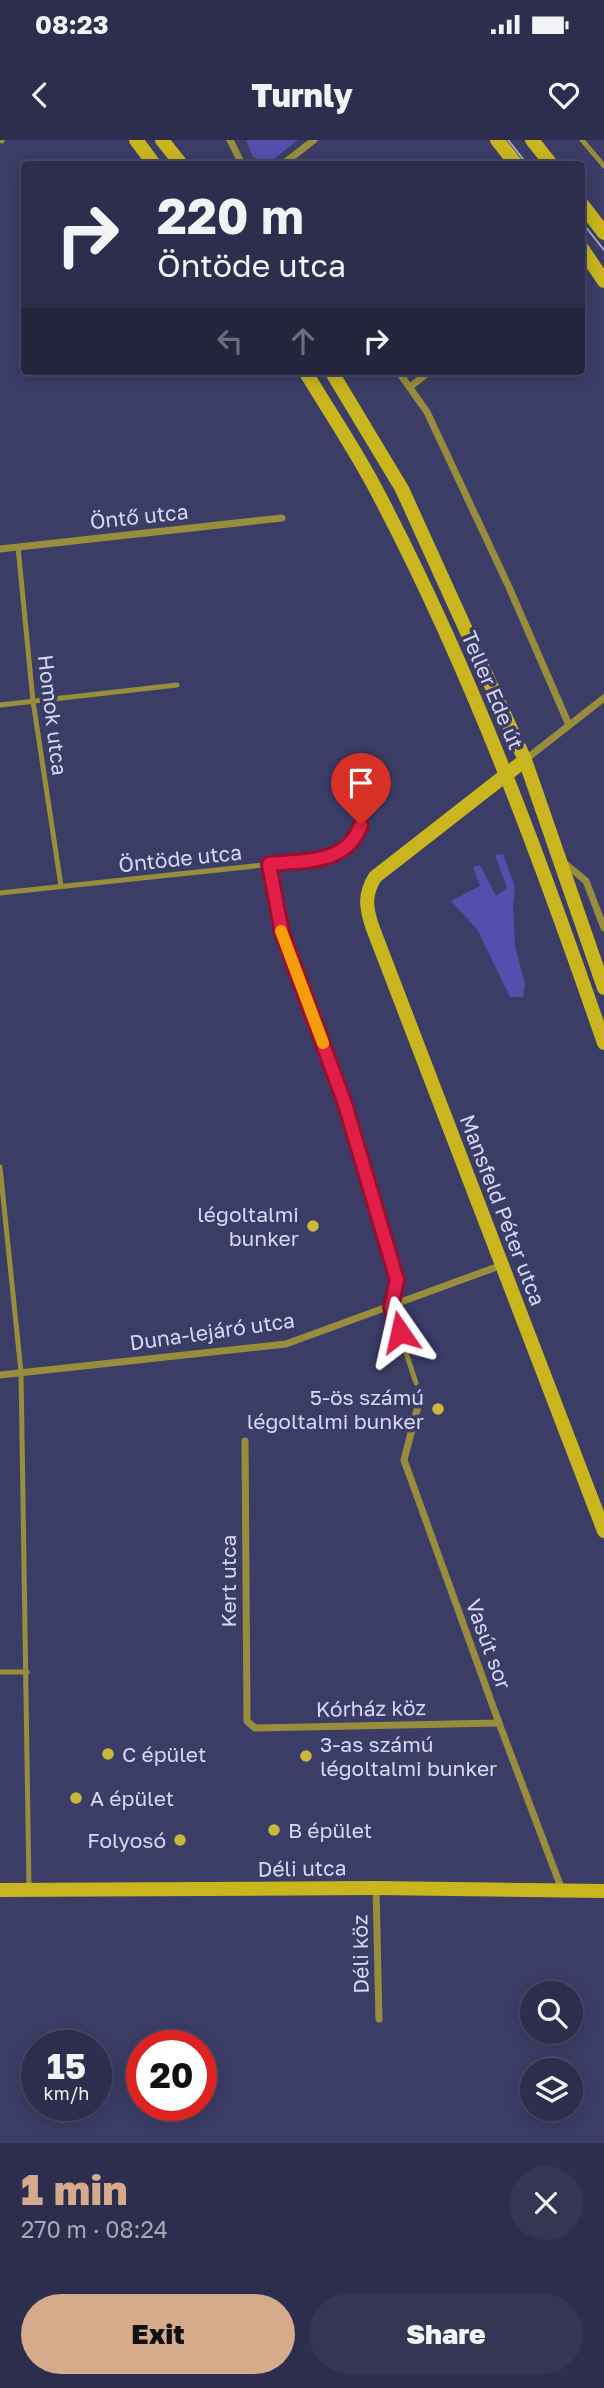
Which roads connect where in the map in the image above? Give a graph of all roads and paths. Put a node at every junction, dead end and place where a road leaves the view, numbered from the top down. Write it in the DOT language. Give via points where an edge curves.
graph roads {
  1 [pos="136,140"];
  2 [pos="162,140"];
  3 [pos="230,140"];
  4 [pos="314,140"];
  5 [pos="497,140"];
  6 [pos="532,140"];
  7 [pos="582,140"];
  8 [pos="152,161"];
  9 [pos="179,161"];
  10 [pos="240,161"];
  11 [pos="287,161"];
  12 [pos="514,161"];
  13 [pos="549,161"];
  14 [pos="604,166"];
  15 [pos="585,208"];
  16 [pos="603,231"];
  17 [pos="585,253"];
  18 [pos="604,281"];
  19 [pos="307,375"];
  20 [pos="333,375"];
  21 [pos="401,375"];
  22 [pos="425,375"];
  23 [pos="410,387"];
  24 [pos="282,518"];
  25 [pos="18,547"];
  26 [pos="0,549"];
  27 [pos="177,685"];
  28 [pos="604,698"];
  29 [pos="33,701"];
  30 [pos="0,705"];
  31 [pos="569,725"];
  32 [pos="525,760"];
  33 [pos="506,775"];
  34 [pos="357,797"];
  35 [pos="559,859"];
  36 [pos="269,864"];
  37 [pos="61,887"];
  38 [pos="0,893"];
  39 [pos="604,928"];
  40 [pos="604,988"];
  41 [pos="604,1044"];
  42 [pos="0,1167"];
  43 [pos="502,1265"];
  44 [pos="391,1307"];
  45 [pos="22,1372"];
  46 [pos="0,1375"];
  47 [pos="416,1383"];
  48 [pos="418,1406"];
  49 [pos="245,1441"];
  50 [pos="604,1531"];
  51 [pos="0,1672"];
  52 [pos="27,1672"];
  53 [pos="247,1721"];
  54 [pos="499,1723"];
  55 [pos="376,1888"];
  56 [pos="0,1890"];
  57 [pos="29,1890"];
  58 [pos="562,1891"];
  59 [pos="604,1891"];
  60 [pos="379,2020"];
  1 -- 8 [label="street"];
  2 -- 9 [label="street"];
  3 -- 10 [label="street"];
  4 -- 11 [label="street"];
  5 -- 12 [label="street"];
  6 -- 13 [label="street"];
  7 -- 14 [label="lane"];
  15 -- 16 [label="street"];
  17 -- 18 [label="street"];
  19 -- 33 [label="street, Teller Ede út" via="410,556 452,643"];
  20 -- 32 [label="street, Teller Ede út" via="402,489"];
  21 -- 23 [label="street"];
  22 -- 23 [label="street"];
  23 -- 31 [label="street" via="427,412 503,573"];
  24 -- 25 [label="street, Öntő utca"];
  25 -- 26 [label="street, Öntő utca"];
  25 -- 29 [label="lane, Homok utca"];
  27 -- 29 [label="lane"];
  28 -- 31 [label="street"];
  29 -- 30 [label="lane"];
  29 -- 37 [label="lane, Homok utca"];
  31 -- 32 [label="street"];
  32 -- 33 [label="street"];
  32 -- 35 [label="street, Teller Ede út"];
  33 -- 41 [label="street, Teller Ede út"];
  33 -- 43 [label="street, Mansfeld Péter utca" via="375,877 366,904"];
  34 -- 36 [label="lane, Öntöde utca" via="361,825 356,840 342,852 321,859"];
  35 -- 39 [label="street" via="586,881"];
  35 -- 40 [label="street, Teller Ede út"];
  36 -- 37 [label="lane, Öntöde utca"];
  36 -- 44 [label="lane" via="282,933 345,1104 397,1280"];
  37 -- 38 [label="lane, Öntöde utca"];
  42 -- 45 [label="lane"];
  43 -- 44 [label="street, Duna-lejáró utca"];
  43 -- 50 [label="street, Mansfeld Péter utca"];
  44 -- 45 [label="street, Duna-lejáró utca" via="286,1343"];
  44 -- 47 [label="lane"];
  45 -- 46 [label="street, Duna-lejáró utca"];
  45 -- 52 [label="lane"];
  48 -- 54 [label="street, Vasút sor" via="404,1460"];
  49 -- 53 [label="street, Kert utca"];
  51 -- 52 [label="lane"];
  52 -- 57 [label="lane"];
  53 -- 54 [label="street, Kórház köz" via="255,1728"];
  54 -- 58 [label="street, Vasút sor"];
  55 -- 57 [label="street, Déli utca"];
  55 -- 58 [label="street, Déli utca"];
  55 -- 60 [label="street, Déli köz"];
  56 -- 57 [label="street, Déli utca"];
  58 -- 59 [label="street, Déli utca"];
}
